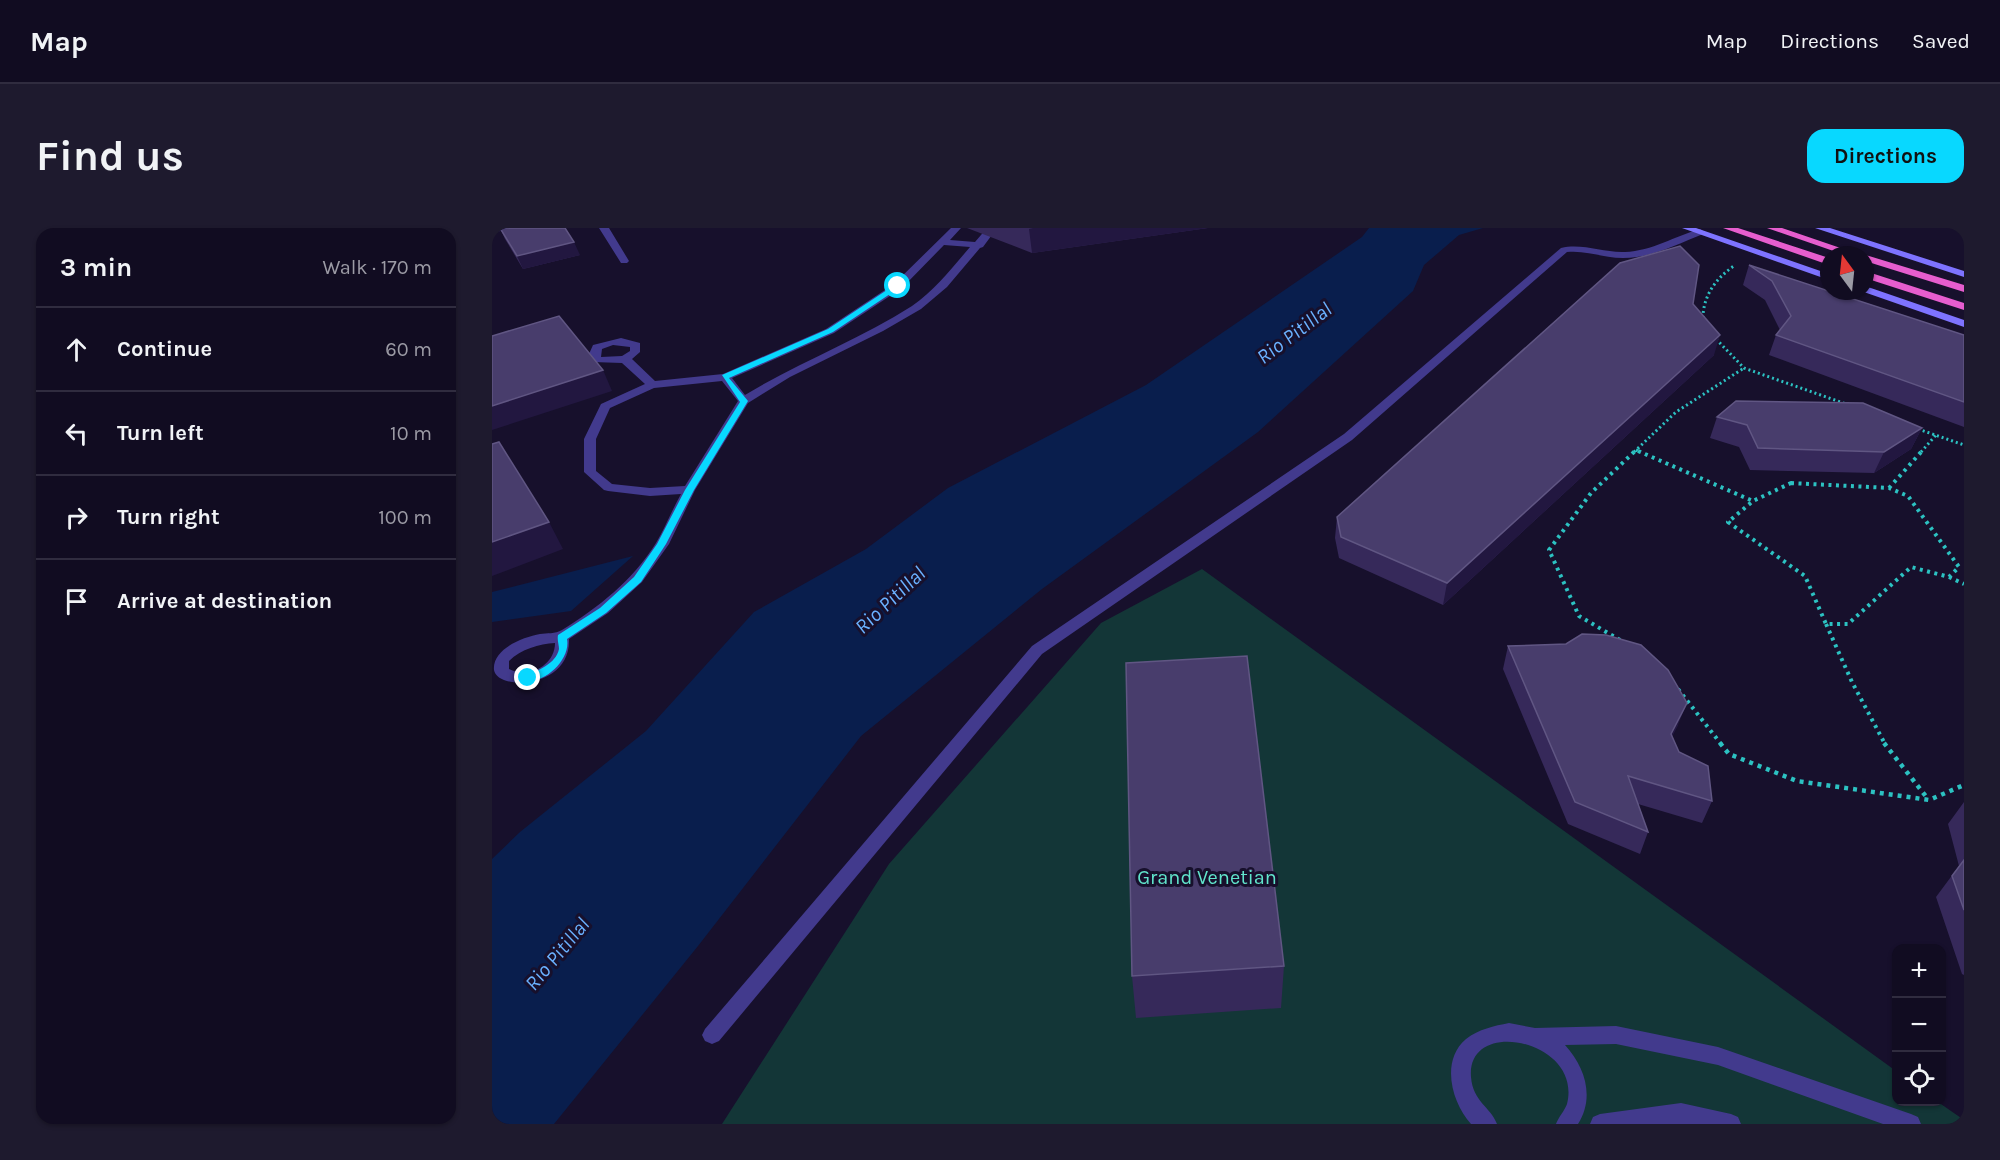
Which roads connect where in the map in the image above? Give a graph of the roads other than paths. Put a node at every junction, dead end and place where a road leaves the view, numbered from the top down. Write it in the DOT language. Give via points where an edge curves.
graph roads {
  1 [pos="503,228"];
  2 [pos="604,228"];
  3 [pos="956,228"];
  4 [pos="992,228"];
  5 [pos="1728,228"];
  6 [pos="1772,228"];
  7 [pos="1820,228"];
  8 [pos="1694,230"];
  9 [pos="492,231"];
  10 [pos="942,242"];
  11 [pos="980,244"];
  12 [pos="1828,246"];
  13 [pos="1820,259"];
  14 [pos="624,261"];
  15 [pos="1874,261"];
  16 [pos="1820,274"];
  17 [pos="1964,274"];
  18 [pos="1874,277"];
  19 [pos="1964,290"];
  20 [pos="1874,292"];
  21 [pos="1964,307"];
  22 [pos="1964,324"];
  23 [pos="625,359"];
  24 [pos="725,377"];
  25 [pos="652,385"];
  26 [pos="744,401"];
  27 [pos="690,490"];
  28 [pos="562,638"];
  29 [pos="712,1035"];
  30 [pos="1537,1036"];
  31 [pos="1479,1122"];
  32 [pos="1566,1124"];
  33 [pos="1600,1124"];
  34 [pos="1731,1124"];
  35 [pos="1911,1124"];
  1 -- 9 [label="street"];
  2 -- 14 [label="street"];
  3 -- 10 [label="street"];
  4 -- 11 [label="street"];
  5 -- 13 [label="highway"];
  6 -- 12 [label="highway"];
  7 -- 17 [label="main road"];
  8 -- 16 [label="main road"];
  8 -- 29 [label="street" via="1639,254 1614,255 1580,247 1564,250 1348,437 1037,650"];
  10 -- 11 [label="street"];
  10 -- 24 [label="street" via="898,286 831,331"];
  11 -- 26 [label="street" via="917,307"];
  15 -- 19 [label="highway"];
  18 -- 21 [label="highway"];
  20 -- 22 [label="main road"];
  23 -- 25 [label="street"];
  24 -- 25 [label="street"];
  24 -- 26 [label="street"];
  25 -- 27 [label="street" via="605,406 590,439 590,472 608,487 650,492"];
  26 -- 27 [label="street"];
  27 -- 28 [label="street" via="662,544 637,579 603,610"];
  30 -- 31 [label="street" via="1509,1030 1486,1035 1468,1049 1460,1070 1463,1095"];
  30 -- 32 [label="street" via="1561,1053 1575,1078 1577,1106"];
  30 -- 35 [label="street" via="1616,1035 1718,1056"];
  33 -- 34 [label="street" via="1682,1113"];
}
